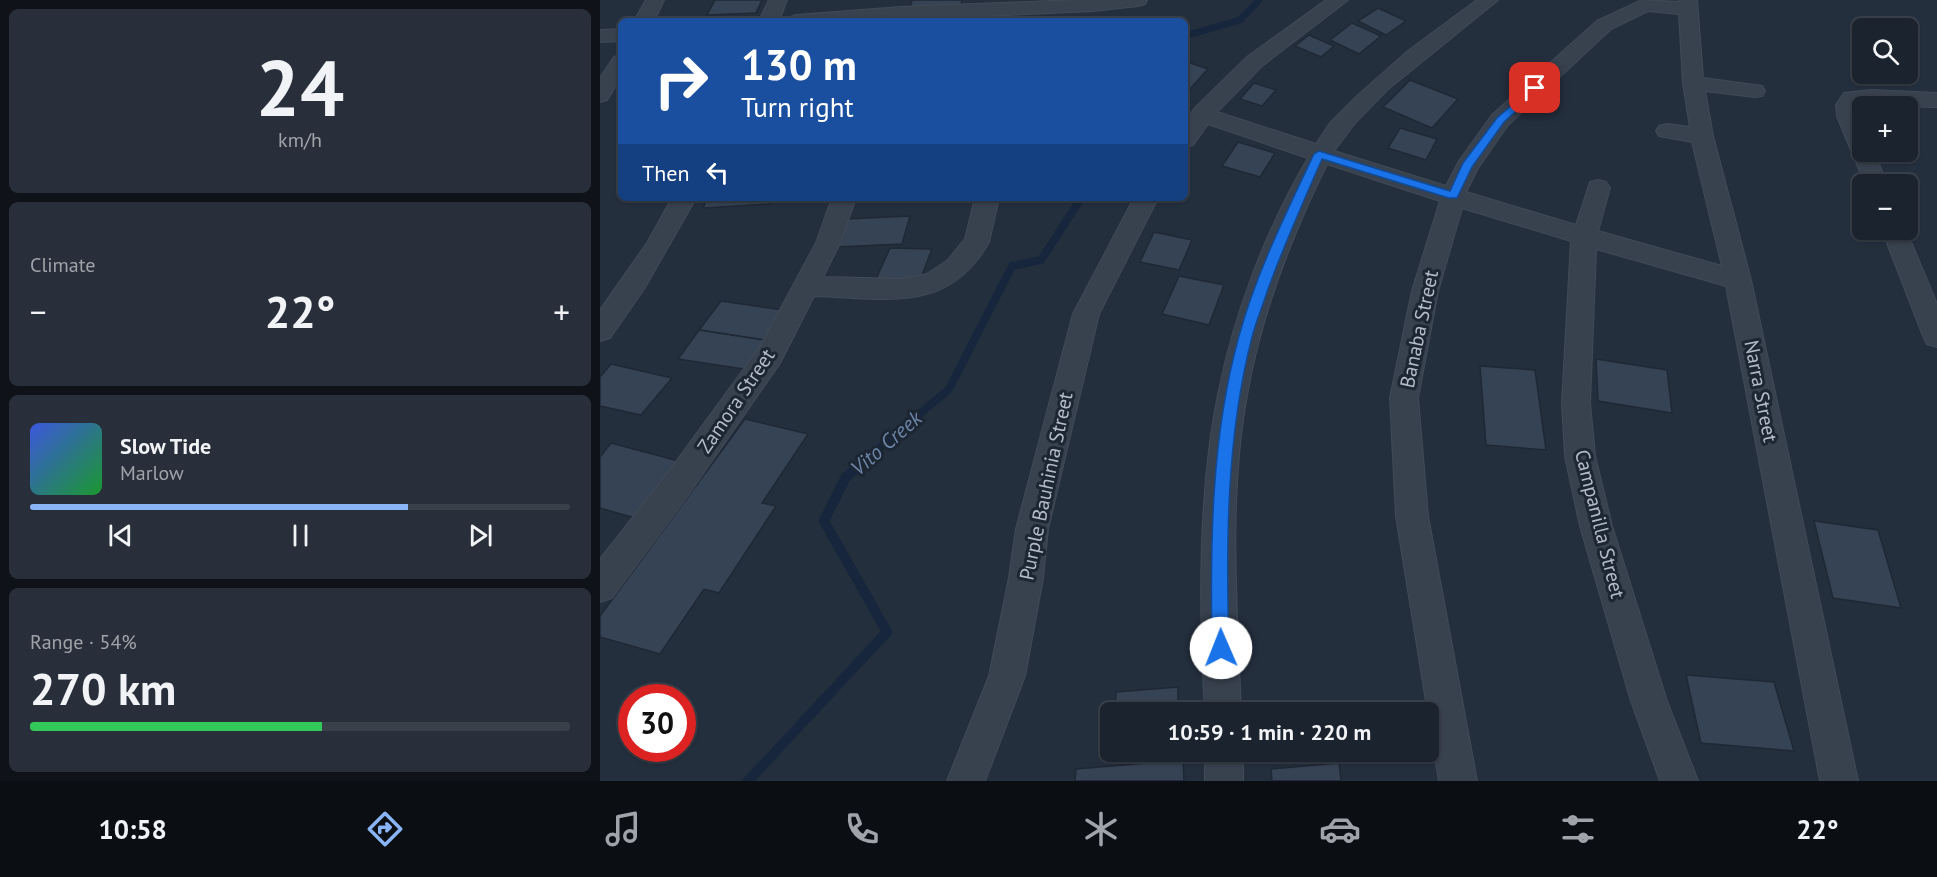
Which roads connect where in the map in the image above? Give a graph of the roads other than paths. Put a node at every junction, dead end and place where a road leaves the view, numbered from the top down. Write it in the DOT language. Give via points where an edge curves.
graph roads {
  1 [pos="655,0"];
  2 [pos="777,0"];
  3 [pos="1339,0"];
  4 [pos="1489,0"];
  5 [pos="1129,1"];
  6 [pos="1688,4"];
  7 [pos="1013,10"];
  8 [pos="901,11"];
  9 [pos="646,18"];
  10 [pos="770,18"];
  11 [pos="828,18"];
  12 [pos="618,35"];
  13 [pos="600,36"];
  14 [pos="618,66"];
  15 [pos="1693,83"];
  16 [pos="1755,91"];
  17 [pos="600,95"];
  18 [pos="1937,100"];
  19 [pos="1202,114"];
  20 [pos="1667,131"];
  21 [pos="1188,135"];
  22 [pos="1702,136"];
  23 [pos="1319,154"];
  24 [pos="1872,174"];
  25 [pos="1598,188"];
  26 [pos="1453,196"];
  27 [pos="683,201"];
  28 [pos="843,201"];
  29 [pos="986,201"];
  30 [pos="1144,201"];
  31 [pos="1584,238"];
  32 [pos="1898,240"];
  33 [pos="1738,280"];
  34 [pos="806,286"];
  35 [pos="600,330"];
  36 [pos="1937,336"];
  37 [pos="600,586"];
  38 [pos="1223,702"];
  39 [pos="1224,762"];
  40 [pos="966,781"];
  41 [pos="1224,781"];
  42 [pos="1458,781"];
  43 [pos="1679,781"];
  44 [pos="1839,781"];
  1 -- 9 [label="street"];
  2 -- 10 [label="street"];
  3 -- 19 [label="street" via="1254,60"];
  4 -- 23 [label="street" via="1413,55 1346,119"];
  5 -- 7 [label="street"];
  6 -- 15 [label="street, Narra Street"];
  6 -- 26 [label="street, Banaba Street" via="1645,5 1604,25 1500,120 1467,166"];
  7 -- 8 [label="street"];
  8 -- 11 [label="street"];
  12 -- 13 [label="street"];
  14 -- 17 [label="street"];
  15 -- 16 [label="street"];
  15 -- 22 [label="street, Narra Street"];
  18 -- 24 [label="street" via="1851,98 1848,116"];
  19 -- 21 [label="street"];
  19 -- 23 [label="street"];
  20 -- 22 [label="street"];
  22 -- 33 [label="street, Narra Street"];
  23 -- 26 [label="street"];
  23 -- 38 [label="street" via="1283,231 1249,324 1232,398 1219,563"];
  25 -- 31 [label="street, Campanilla Street"];
  26 -- 31 [label="street"];
  26 -- 42 [label="street, Banaba Street" via="1425,291 1404,398 1412,516"];
  27 -- 35 [label="street" via="631,289"];
  28 -- 34 [label="street, Zamora Street" via="828,243"];
  29 -- 34 [label="street" via="977,242 957,267 934,283 903,289"];
  30 -- 40 [label="street, Purple Bauhinia Street" via="1086,314 1032,529 1007,676"];
  31 -- 33 [label="street"];
  31 -- 43 [label="street, Campanilla Street" via="1576,360 1580,456 1596,526 1649,701"];
  32 -- 36 [label="street"];
  33 -- 44 [label="street, Narra Street"];
  34 -- 37 [label="street, Zamora Street" via="770,355"];
  39 -- 41 [label="street"];
}
